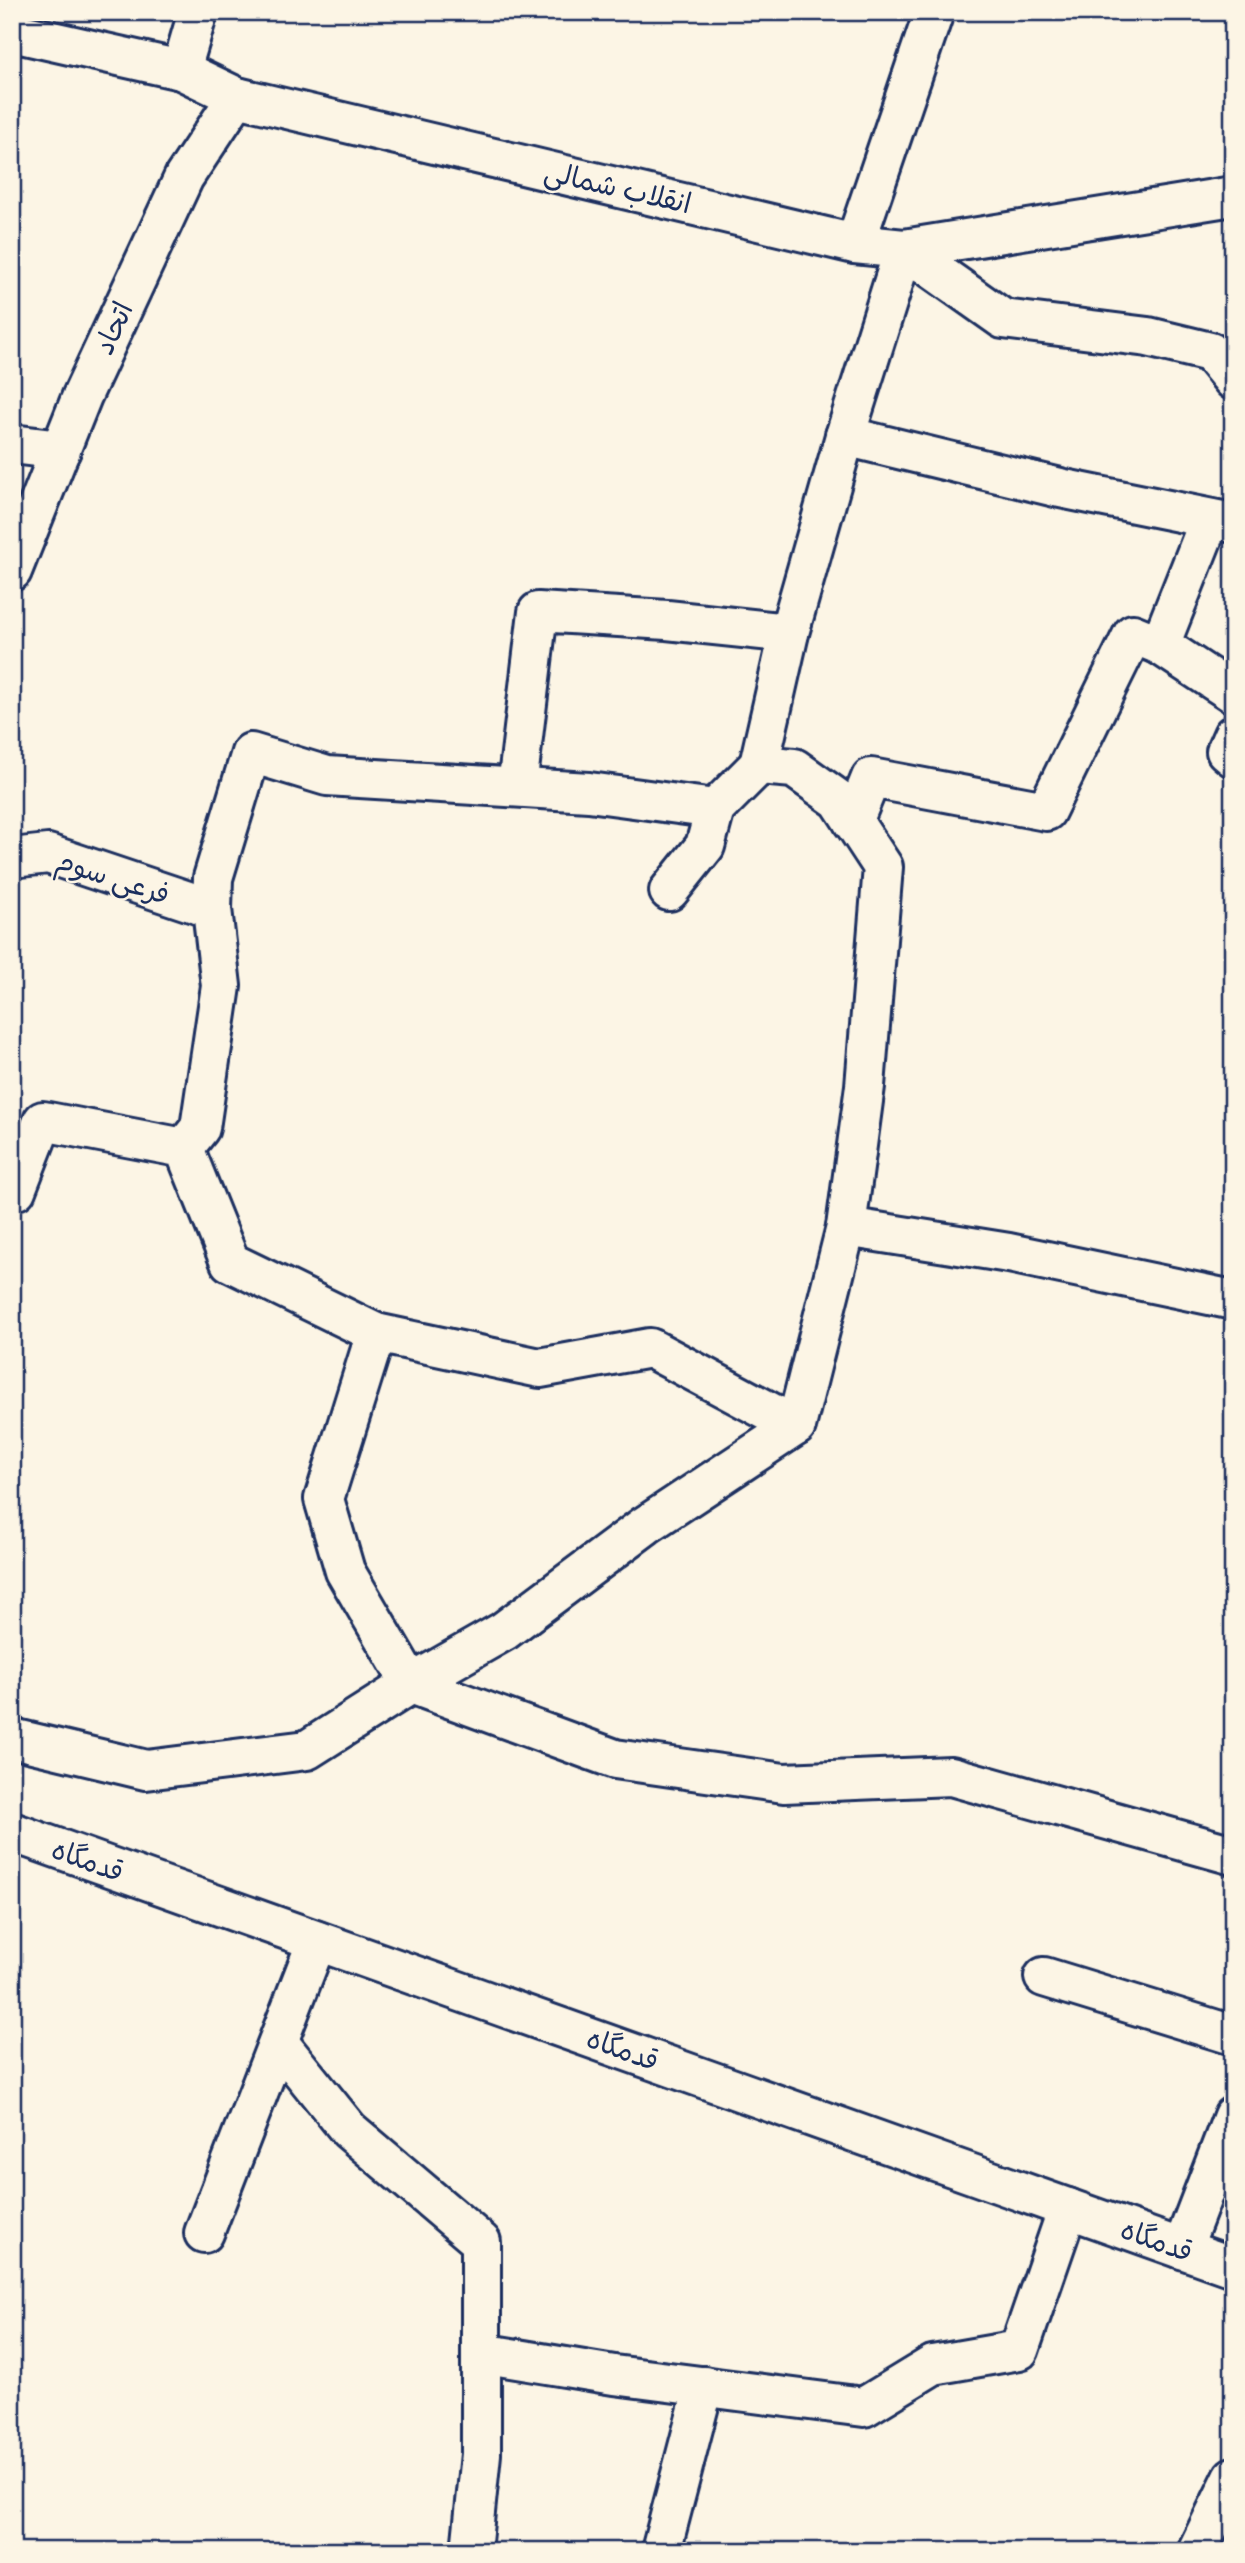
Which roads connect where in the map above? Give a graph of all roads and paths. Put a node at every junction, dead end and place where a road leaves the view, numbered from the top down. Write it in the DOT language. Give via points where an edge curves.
graph roads {
  1 [pos="198,12"];
  2 [pos="934,12"];
  3 [pos="12,32"];
  4 [pos="181,69"];
  5 [pos="237,97"];
  6 [pos="1233,196"];
  7 [pos="855,244"];
  8 [pos="904,249"];
  9 [pos="1233,380"];
  10 [pos="845,436"];
  11 [pos="12,444"];
  12 [pos="61,450"];
  13 [pos="1222,521"];
  14 [pos="12,571"];
  15 [pos="789,633"];
  16 [pos="1160,645"];
  17 [pos="1233,693"];
  18 [pos="1233,735"];
  19 [pos="1233,757"];
  20 [pos="759,765"];
  21 [pos="517,787"];
  22 [pos="715,809"];
  23 [pos="853,822"];
  24 [pos="12,858"];
  25 [pos="669,891"];
  26 [pos="212,909"];
  27 [pos="184,1148"];
  28 [pos="12,1190"];
  29 [pos="846,1227"];
  30 [pos="1233,1300"];
  31 [pos="376,1334"];
  32 [pos="796,1426"];
  33 [pos="411,1684"];
  34 [pos="12,1738"];
  35 [pos="12,1832"];
  36 [pos="1233,1855"];
  37 [pos="317,1941"];
  38 [pos="1044,1976"];
  39 [pos="1233,2035"];
  40 [pos="279,2043"];
  41 [pos="1233,2116"];
  42 [pos="1068,2208"];
  43 [pos="204,2233"];
  44 [pos="1182,2249"];
  45 [pos="1233,2267"];
  46 [pos="481,2353"];
  47 [pos="704,2386"];
  48 [pos="1233,2477"];
  49 [pos="471,2551"];
  50 [pos="661,2551"];
  51 [pos="1197,2551"];
  1 -- 4 [label="street"];
  2 -- 7 [label="street"];
  3 -- 4 [label="street, انقلاب شمالی"];
  4 -- 5 [label="street, انقلاب شمالی"];
  5 -- 7 [label="street, انقلاب شمالی"];
  5 -- 12 [label="street, اتحاد" via="184,177"];
  6 -- 8 [label="street, انقلاب شمالی"];
  7 -- 8 [label="street, انقلاب شمالی"];
  8 -- 9 [label="street" via="1003,319 1148,337 1210,352"];
  8 -- 10 [label="street"];
  10 -- 13 [label="street"];
  10 -- 15 [label="street"];
  11 -- 12 [label="street"];
  12 -- 14 [label="street, اتحاد"];
  13 -- 16 [label="street"];
  15 -- 20 [label="street"];
  15 -- 21 [label="street" via="538,612"];
  16 -- 17 [label="street"];
  16 -- 23 [label="street" via="1133,634 1046,811 871,778"];
  18 -- 19 [label="street" via="1226,751"];
  20 -- 22 [label="street"];
  20 -- 23 [label="street" via="794,768 839,800"];
  21 -- 22 [label="street"];
  21 -- 26 [label="street" via="327,776 251,753 213,878"];
  22 -- 25 [label="street" via="705,846"];
  23 -- 29 [label="street" via="883,867 865,1086"];
  24 -- 26 [label="street, فرعی سوم" via="48,854"];
  26 -- 27 [label="street" via="220,986 200,1128"];
  27 -- 28 [label="street" via="43,1121 16,1190"];
  27 -- 31 [label="street" via="230,1262"];
  29 -- 30 [label="street" via="1009,1253"];
  29 -- 32 [label="street"];
  31 -- 32 [label="street" via="540,1368 650,1348"];
  31 -- 33 [label="street" via="324,1499 345,1571"];
  32 -- 33 [label="street" via="646,1525 504,1631"];
  33 -- 34 [label="street" via="307,1750 146,1770"];
  33 -- 36 [label="street" via="615,1759 784,1783 951,1776"];
  35 -- 37 [label="street, قدمگاه"];
  37 -- 40 [label="street"];
  37 -- 42 [label="street, قدمگاه"];
  38 -- 39 [label="street"];
  40 -- 43 [label="street"];
  40 -- 46 [label="street" via="349,2130 481,2242"];
  41 -- 44 [label="street"];
  42 -- 44 [label="street, قدمگاه"];
  42 -- 47 [label="street" via="1019,2350 933,2365 863,2407"];
  44 -- 45 [label="street, قدمگاه"];
  46 -- 47 [label="street"];
  46 -- 49 [label="street" via="481,2454"];
  47 -- 50 [label="street"];
  48 -- 51 [label="street"];
}
